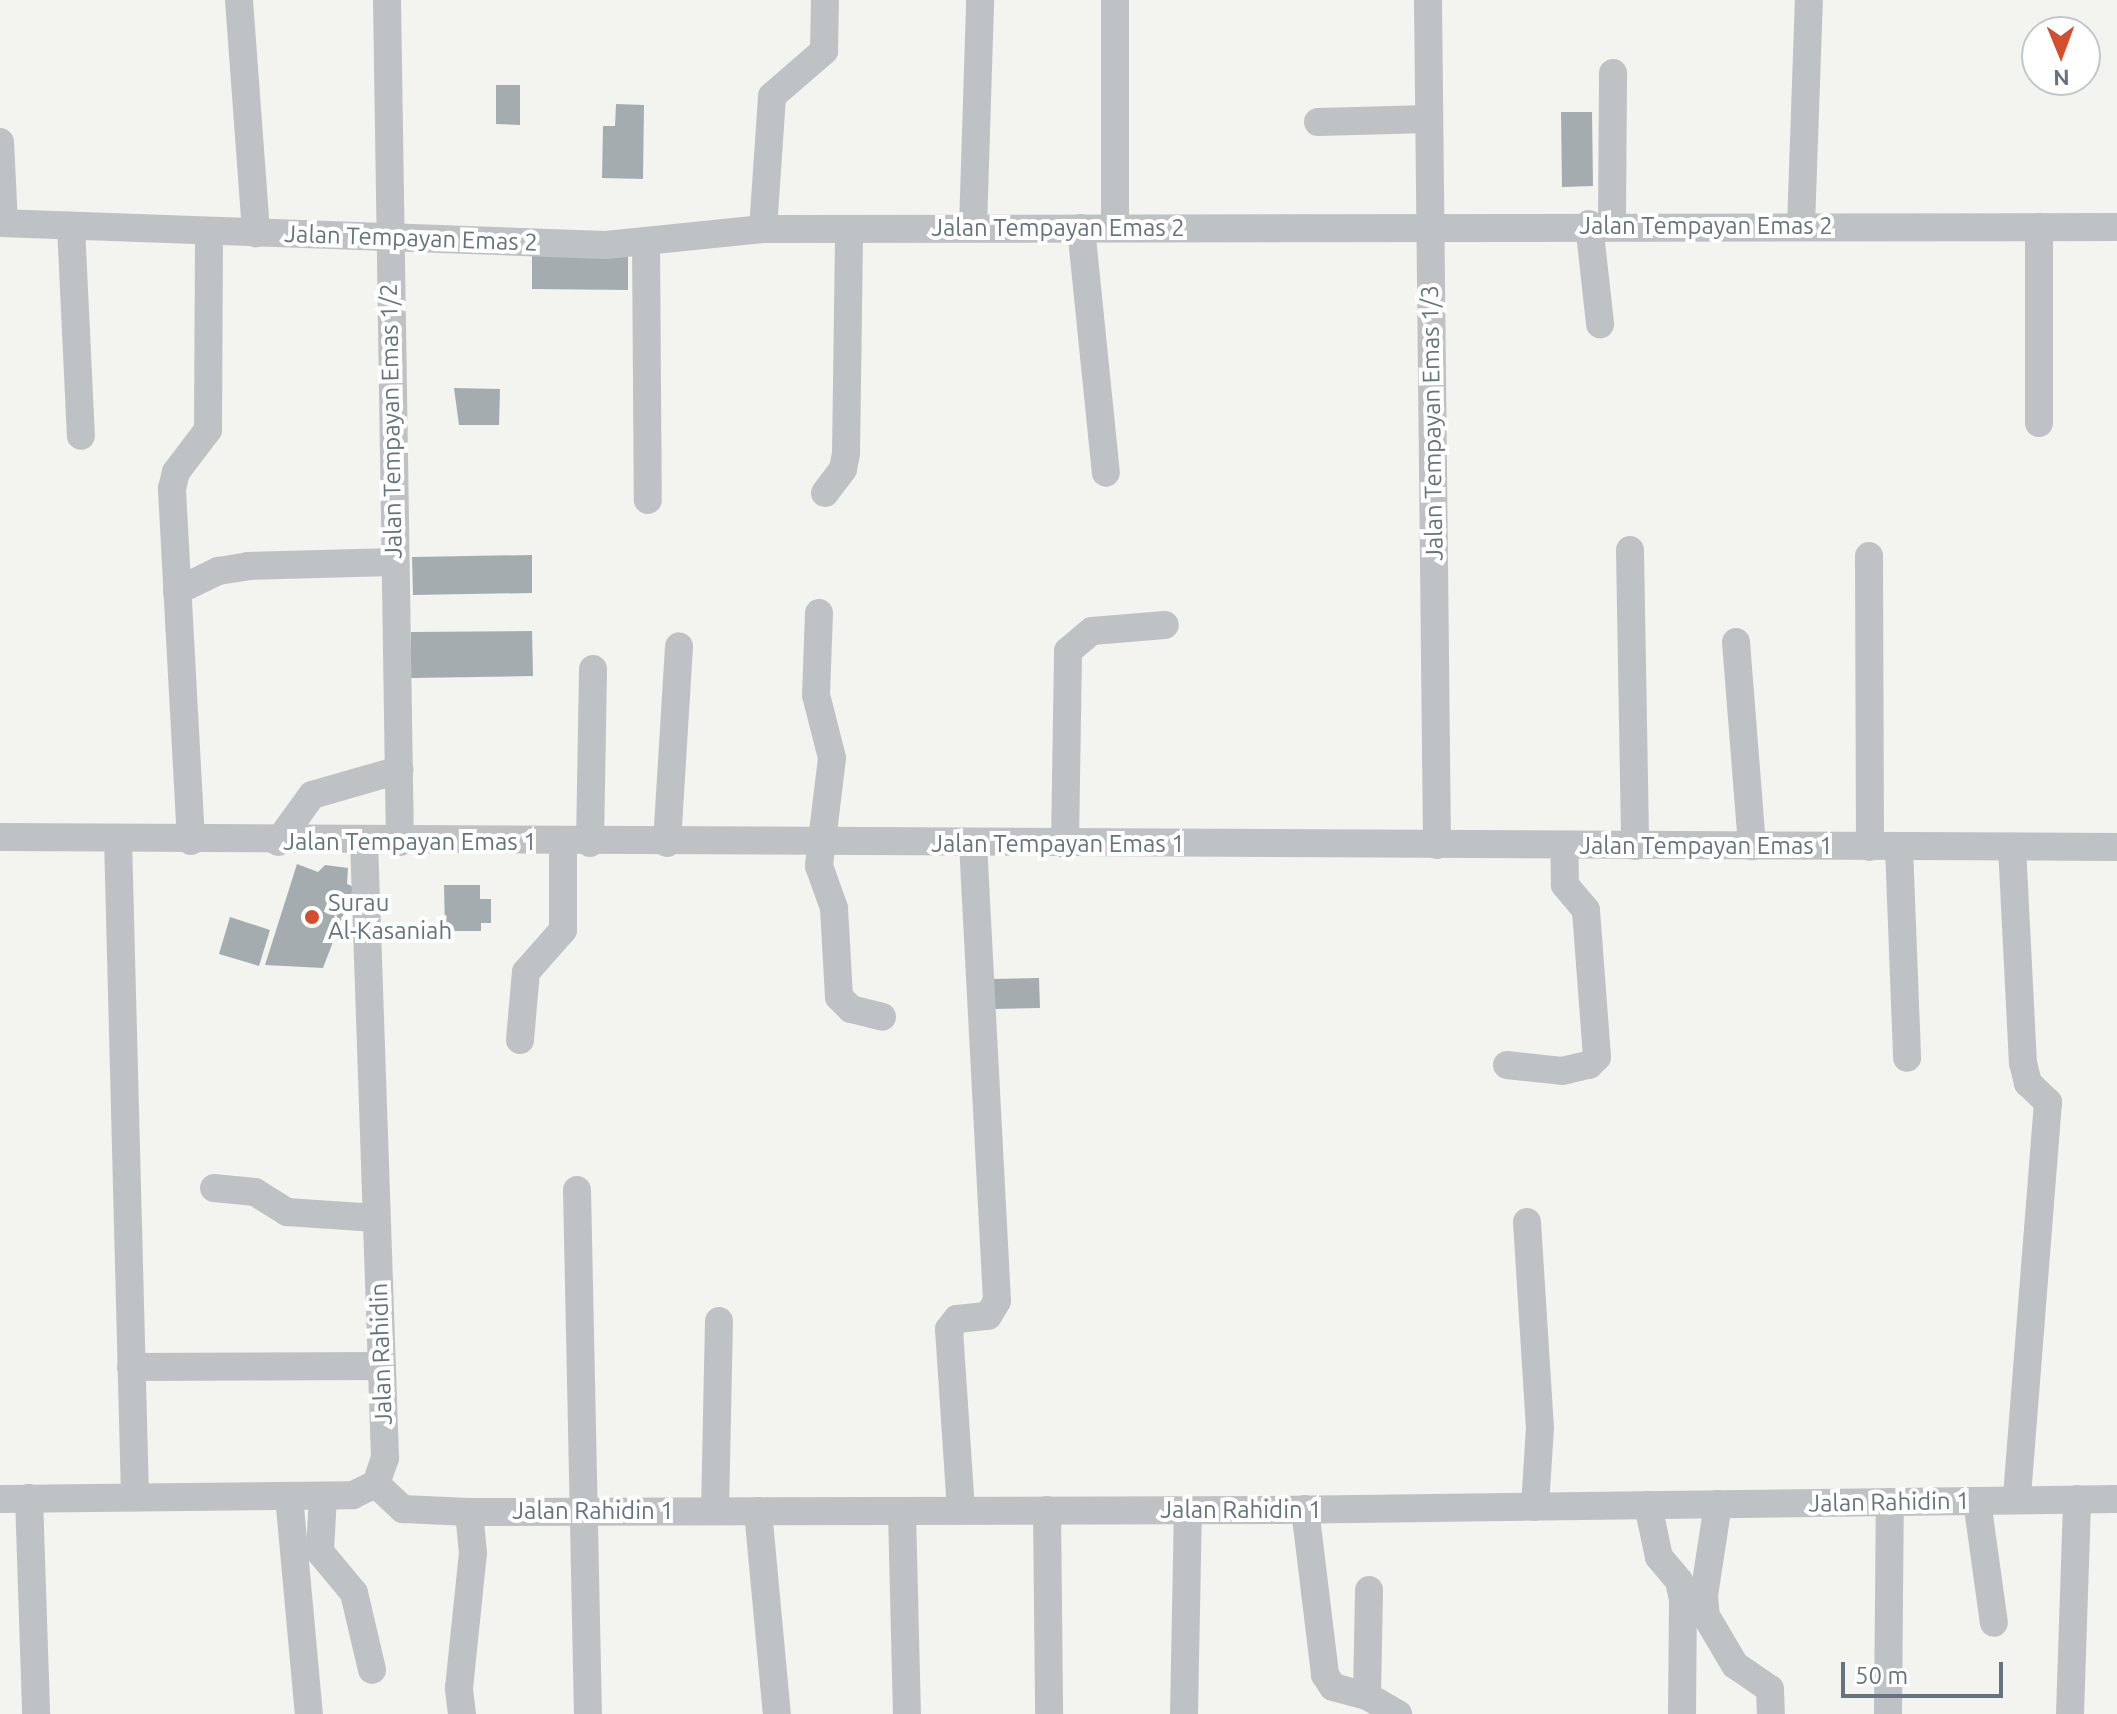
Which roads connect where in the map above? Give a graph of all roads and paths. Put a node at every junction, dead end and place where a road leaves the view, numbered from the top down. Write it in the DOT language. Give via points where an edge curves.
graph roads {
  1 [pos="239,0"];
  2 [pos="387,0"];
  3 [pos="825,0"];
  4 [pos="980,0"];
  5 [pos="1115,0"];
  6 [pos="1428,0"];
  7 [pos="1809,0"];
  8 [pos="1613,73"];
  9 [pos="1429,119"];
  10 [pos="1318,122"];
  11 [pos="0,142"];
  12 [pos="2,223"];
  13 [pos="1600,224"];
  14 [pos="71,226"];
  15 [pos="1429,226"];
  16 [pos="1801,226"];
  17 [pos="1115,227"];
  18 [pos="2039,227"];
  19 [pos="2117,227"];
  20 [pos="973,228"];
  21 [pos="1081,228"];
  22 [pos="763,229"];
  23 [pos="849,229"];
  24 [pos="209,231"];
  25 [pos="256,233"];
  26 [pos="387,238"];
  27 [pos="646,241"];
  28 [pos="1600,324"];
  29 [pos="2039,423"];
  30 [pos="81,436"];
  31 [pos="1106,473"];
  32 [pos="825,493"];
  33 [pos="648,500"];
  34 [pos="1630,550"];
  35 [pos="1869,556"];
  36 [pos="394,562"];
  37 [pos="177,591"];
  38 [pos="819,613"];
  39 [pos="1165,625"];
  40 [pos="1736,642"];
  41 [pos="679,646"];
  42 [pos="593,669"];
  43 [pos="399,770"];
  44 [pos="0,837"];
  45 [pos="118,839"];
  46 [pos="191,841"];
  47 [pos="278,842"];
  48 [pos="364,842"];
  49 [pos="400,842"];
  50 [pos="576,843"];
  51 [pos="667,843"];
  52 [pos="818,844"];
  53 [pos="973,844"];
  54 [pos="1065,844"];
  55 [pos="1437,845"];
  56 [pos="1564,846"];
  57 [pos="1635,846"];
  58 [pos="1752,846"];
  59 [pos="1870,847"];
  60 [pos="1899,847"];
  61 [pos="2012,847"];
  62 [pos="2117,847"];
  63 [pos="882,1017"];
  64 [pos="520,1040"];
  65 [pos="1907,1058"];
  66 [pos="1507,1065"];
  67 [pos="214,1188"];
  68 [pos="577,1190"];
  69 [pos="376,1218"];
  70 [pos="1527,1222"];
  71 [pos="719,1321"];
  72 [pos="382,1366"];
  73 [pos="131,1367"];
  74 [pos="376,1484"];
  75 [pos="289,1496"];
  76 [pos="323,1496"];
  77 [pos="135,1497"];
  78 [pos="29,1498"];
  79 [pos="0,1499"];
  80 [pos="2077,1499"];
  81 [pos="2117,1499"];
  82 [pos="2017,1500"];
  83 [pos="1977,1501"];
  84 [pos="1890,1502"];
  85 [pos="1718,1504"];
  86 [pos="1648,1505"];
  87 [pos="1535,1507"];
  88 [pos="1305,1509"];
  89 [pos="961,1510"];
  90 [pos="1047,1510"];
  91 [pos="1188,1510"];
  92 [pos="582,1511"];
  93 [pos="715,1511"];
  94 [pos="758,1511"];
  95 [pos="469,1512"];
  96 [pos="902,1512"];
  97 [pos="1369,1590"];
  98 [pos="1994,1623"];
  99 [pos="372,1670"];
  100 [pos="1367,1696"];
  101 [pos="36,1714"];
  102 [pos="309,1714"];
  103 [pos="462,1714"];
  104 [pos="588,1714"];
  105 [pos="777,1714"];
  106 [pos="907,1714"];
  107 [pos="1049,1714"];
  108 [pos="1184,1714"];
  109 [pos="1398,1714"];
  110 [pos="1682,1714"];
  111 [pos="1771,1714"];
  112 [pos="1888,1714"];
  113 [pos="2070,1714"];
  1 -- 25 [label="street"];
  2 -- 26 [label="street, Jalan Tempayan Emas 1/2"];
  3 -- 22 [label="street" via="824,51 772,96"];
  4 -- 20 [label="street"];
  5 -- 17 [label="street"];
  6 -- 9 [label="street, Jalan Tempayan Emas 1/3"];
  7 -- 16 [label="street"];
  8 -- 13 [label="street"];
  9 -- 10 [label="street"];
  9 -- 15 [label="street, Jalan Tempayan Emas 1/3"];
  11 -- 12 [label="street"];
  12 -- 14 [label="street, Jalan Tempayan Emas 2"];
  13 -- 15 [label="street, Jalan Tempayan Emas 2"];
  13 -- 16 [label="street, Jalan Tempayan Emas 2"];
  13 -- 28 [label="street"];
  14 -- 24 [label="street, Jalan Tempayan Emas 2"];
  14 -- 30 [label="street"];
  15 -- 17 [label="street, Jalan Tempayan Emas 2"];
  15 -- 55 [label="street, Jalan Tempayan Emas 1/3"];
  16 -- 18 [label="street, Jalan Tempayan Emas 2"];
  17 -- 21 [label="street, Jalan Tempayan Emas 2"];
  18 -- 19 [label="street, Jalan Tempayan Emas 2"];
  18 -- 29 [label="street"];
  20 -- 21 [label="street, Jalan Tempayan Emas 2"];
  20 -- 23 [label="street, Jalan Tempayan Emas 2"];
  21 -- 31 [label="street"];
  22 -- 23 [label="street, Jalan Tempayan Emas 2"];
  22 -- 27 [label="street, Jalan Tempayan Emas 2"];
  23 -- 32 [label="street" via="846,453 843,469"];
  24 -- 25 [label="street, Jalan Tempayan Emas 2"];
  24 -- 37 [label="street" via="208,430 176,472 172,489"];
  25 -- 26 [label="street, Jalan Tempayan Emas 2"];
  26 -- 27 [label="street, Jalan Tempayan Emas 2" via="606,245"];
  26 -- 36 [label="street, Jalan Tempayan Emas 1/2"];
  27 -- 33 [label="street"];
  34 -- 57 [label="street"];
  35 -- 59 [label="street"];
  36 -- 37 [label="street" via="248,566 218,571"];
  36 -- 43 [label="street, Jalan Tempayan Emas 1/2"];
  37 -- 46 [label="street"];
  38 -- 52 [label="street" via="816,695 832,758"];
  39 -- 54 [label="street" via="1092,631 1076,639 1068,651"];
  40 -- 58 [label="street"];
  41 -- 51 [label="street"];
  42 -- 50 [label="street"];
  43 -- 47 [label="street" via="312,795"];
  43 -- 49 [label="street, Jalan Tempayan Emas 1/2"];
  44 -- 45 [label="street, Jalan Tempayan Emas 1"];
  45 -- 46 [label="street, Jalan Tempayan Emas 1"];
  45 -- 73 [label="street"];
  46 -- 47 [label="street, Jalan Tempayan Emas 1"];
  47 -- 48 [label="street, Jalan Tempayan Emas 1"];
  48 -- 49 [label="street, Jalan Tempayan Emas 1"];
  48 -- 69 [label="street, Jalan Rahidin"];
  49 -- 50 [label="street, Jalan Tempayan Emas 1"];
  50 -- 51 [label="street, Jalan Tempayan Emas 1"];
  50 -- 64 [label="street" via="563,930 526,972"];
  51 -- 52 [label="street, Jalan Tempayan Emas 1"];
  52 -- 53 [label="street, Jalan Tempayan Emas 1"];
  52 -- 63 [label="street" via="819,866 834,908 839,997 851,1009"];
  53 -- 54 [label="street, Jalan Tempayan Emas 1"];
  53 -- 89 [label="street" via="997,1301 988,1316 957,1319 949,1329"];
  54 -- 55 [label="street, Jalan Tempayan Emas 1"];
  55 -- 56 [label="street, Jalan Tempayan Emas 1"];
  56 -- 57 [label="street, Jalan Tempayan Emas 1"];
  56 -- 66 [label="street" via="1565,885 1586,910 1597,1057 1589,1065 1562,1071"];
  57 -- 58 [label="street, Jalan Tempayan Emas 1"];
  58 -- 59 [label="street, Jalan Tempayan Emas 1"];
  59 -- 60 [label="street, Jalan Tempayan Emas 1"];
  60 -- 61 [label="street, Jalan Tempayan Emas 1"];
  60 -- 65 [label="street"];
  61 -- 62 [label="street, Jalan Tempayan Emas 1"];
  61 -- 82 [label="street" via="2023,1063 2028,1083 2048,1102"];
  67 -- 69 [label="street" via="255,1192 287,1212"];
  68 -- 92 [label="street"];
  69 -- 72 [label="street, Jalan Rahidin"];
  70 -- 87 [label="street" via="1540,1411"];
  71 -- 93 [label="street"];
  72 -- 73 [label="street"];
  72 -- 74 [label="street, Jalan Rahidin" via="385,1458"];
  73 -- 77 [label="street"];
  74 -- 76 [label="street" via="353,1495"];
  74 -- 95 [label="street, Jalan Rahidin 1" via="403,1509"];
  75 -- 76 [label="street"];
  75 -- 77 [label="street"];
  75 -- 102 [label="street"];
  76 -- 99 [label="street" via="320,1552 354,1593"];
  77 -- 78 [label="street"];
  78 -- 79 [label="street"];
  78 -- 101 [label="street"];
  80 -- 81 [label="street, Jalan Rahidin 1"];
  80 -- 82 [label="street, Jalan Rahidin 1"];
  80 -- 113 [label="street"];
  82 -- 83 [label="street, Jalan Rahidin 1"];
  83 -- 84 [label="street, Jalan Rahidin 1"];
  83 -- 98 [label="street"];
  84 -- 85 [label="street, Jalan Rahidin 1"];
  84 -- 112 [label="street"];
  85 -- 86 [label="street, Jalan Rahidin 1"];
  85 -- 111 [label="street" via="1704,1595 1706,1616 1735,1665 1770,1689"];
  86 -- 87 [label="street, Jalan Rahidin 1"];
  86 -- 110 [label="street" via="1659,1557 1679,1581 1683,1600"];
  87 -- 88 [label="street, Jalan Rahidin 1"];
  88 -- 91 [label="street, Jalan Rahidin 1"];
  88 -- 100 [label="street" via="1325,1675 1333,1687"];
  89 -- 90 [label="street, Jalan Rahidin 1"];
  89 -- 96 [label="street, Jalan Rahidin 1"];
  90 -- 91 [label="street, Jalan Rahidin 1"];
  90 -- 107 [label="street"];
  91 -- 108 [label="street"];
  92 -- 93 [label="street, Jalan Rahidin 1"];
  92 -- 95 [label="street, Jalan Rahidin 1"];
  92 -- 104 [label="street"];
  93 -- 94 [label="street, Jalan Rahidin 1"];
  94 -- 96 [label="street, Jalan Rahidin 1"];
  94 -- 105 [label="street"];
  95 -- 103 [label="street" via="473,1553 459,1696"];
  96 -- 106 [label="street"];
  97 -- 100 [label="street"];
  100 -- 109 [label="street"];
}
